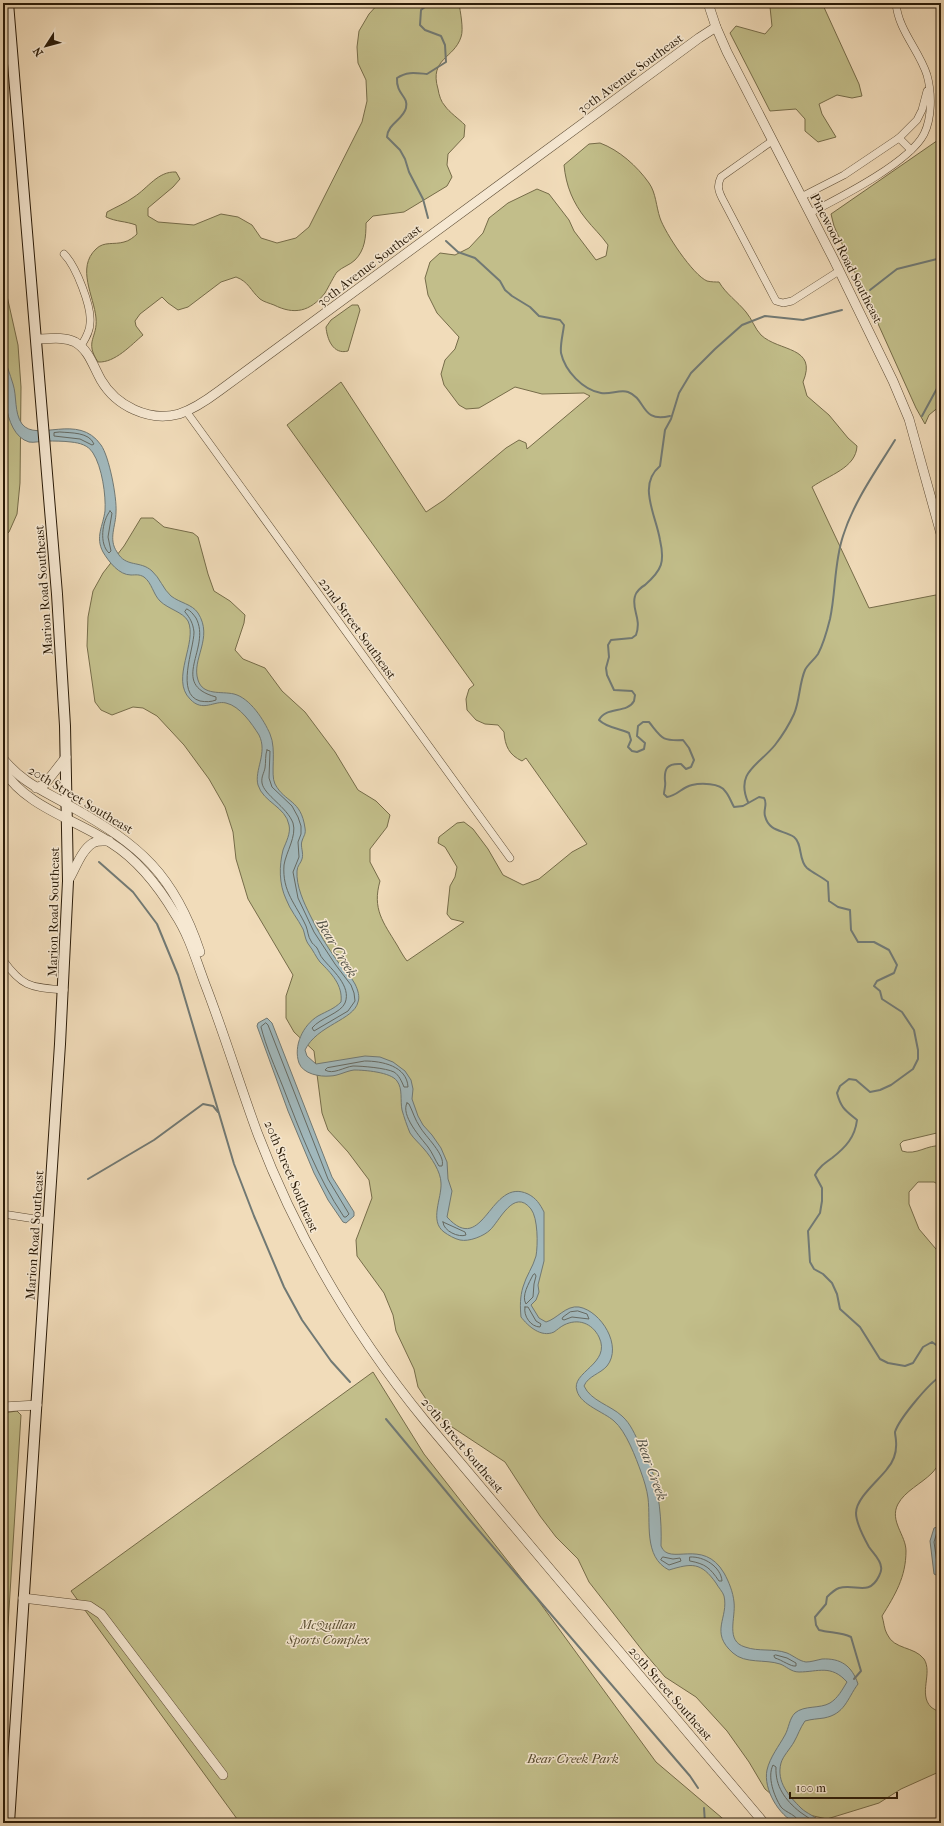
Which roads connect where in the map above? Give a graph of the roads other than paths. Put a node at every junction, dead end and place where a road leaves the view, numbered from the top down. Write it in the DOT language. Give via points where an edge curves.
graph roads {
  1 [pos="8,3"];
  2 [pos="708,3"];
  3 [pos="896,3"];
  4 [pos="716,27"];
  5 [pos="929,83"];
  6 [pos="900,138"];
  7 [pos="772,141"];
  8 [pos="911,150"];
  9 [pos="801,197"];
  10 [pos="810,213"];
  11 [pos="64,254"];
  12 [pos="840,271"];
  13 [pos="36,340"];
  14 [pos="80,346"];
  15 [pos="186,411"];
  16 [pos="941,534"];
  17 [pos="66,758"];
  18 [pos="3,759"];
  19 [pos="3,769"];
  20 [pos="36,788"];
  21 [pos="68,804"];
  22 [pos="68,818"];
  23 [pos="108,841"];
  24 [pos="510,858"];
  25 [pos="68,881"];
  26 [pos="3,960"];
  27 [pos="64,990"];
  28 [pos="224,1033"];
  29 [pos="3,1214"];
  30 [pos="48,1222"];
  31 [pos="37,1405"];
  32 [pos="3,1407"];
  33 [pos="23,1598"];
  34 [pos="223,1775"];
  35 [pos="9,1823"];
  36 [pos="764,1823"];
  1 -- 13 [label="main road, Marion Road Southeast"];
  2 -- 4 [label="street, Pinewood Road Southeast"];
  3 -- 5 [label="street" via="901,24"];
  4 -- 7 [label="street, Pinewood Road Southeast"];
  4 -- 15 [label="street, 30th Avenue Southeast" via="219,391"];
  5 -- 6 [label="street" via="922,110 912,126"];
  5 -- 8 [label="street" via="929,122 923,136"];
  6 -- 8 [label="street"];
  6 -- 9 [label="street" via="844,175"];
  7 -- 9 [label="street, Pinewood Road Southeast"];
  7 -- 12 [label="street" via="721,177 718,188 722,198 776,301 792,301"];
  8 -- 10 [label="street" via="857,189"];
  9 -- 10 [label="street, Pinewood Road Southeast"];
  10 -- 12 [label="street, Pinewood Road Southeast"];
  11 -- 14 [label="street" via="77,273 90,315 90,328"];
  12 -- 16 [label="street, Pinewood Road Southeast" via="900,397 916,441"];
  13 -- 14 [label="street, 30th Avenue Southeast" via="63,338"];
  13 -- 17 [label="main road, Marion Road Southeast" via="57,594"];
  14 -- 15 [label="street, 30th Avenue Southeast" via="90,358 106,388 123,404 153,416 170,416"];
  15 -- 24 [label="street, 22nd Street Southeast"];
  17 -- 20 [label="street" via="45,784"];
  17 -- 21 [label="main road, Marion Road Southeast"];
  18 -- 20 [label="street, 20th Street Southeast"];
  19 -- 22 [label="street, 20th Street Southeast" via="18,788"];
  20 -- 21 [label="street, 20th Street Southeast"];
  21 -- 22 [label="main road, Marion Road Southeast"];
  21 -- 28 [label="street, 20th Street Southeast" via="135,847 174,893 196,940"];
  22 -- 23 [label="street, 20th Street Southeast"];
  22 -- 25 [label="main road, Marion Road Southeast"];
  23 -- 25 [label="street" via="91,844"];
  23 -- 28 [label="street, 20th Street Southeast" via="141,867 176,915 187,936"];
  25 -- 27 [label="main road, Marion Road Southeast"];
  26 -- 27 [label="street" via="14,975 31,986"];
  27 -- 30 [label="main road, Marion Road Southeast"];
  28 -- 36 [label="street, 20th Street Southeast" via="258,1132 284,1197 315,1261 358,1332 422,1417"];
  29 -- 30 [label="street"];
  30 -- 31 [label="main road, Marion Road Southeast"];
  31 -- 32 [label="street"];
  31 -- 33 [label="main road, Marion Road Southeast"];
  33 -- 34 [label="street" via="89,1606 101,1614"];
  33 -- 35 [label="main road, Marion Road Southeast"];
}
